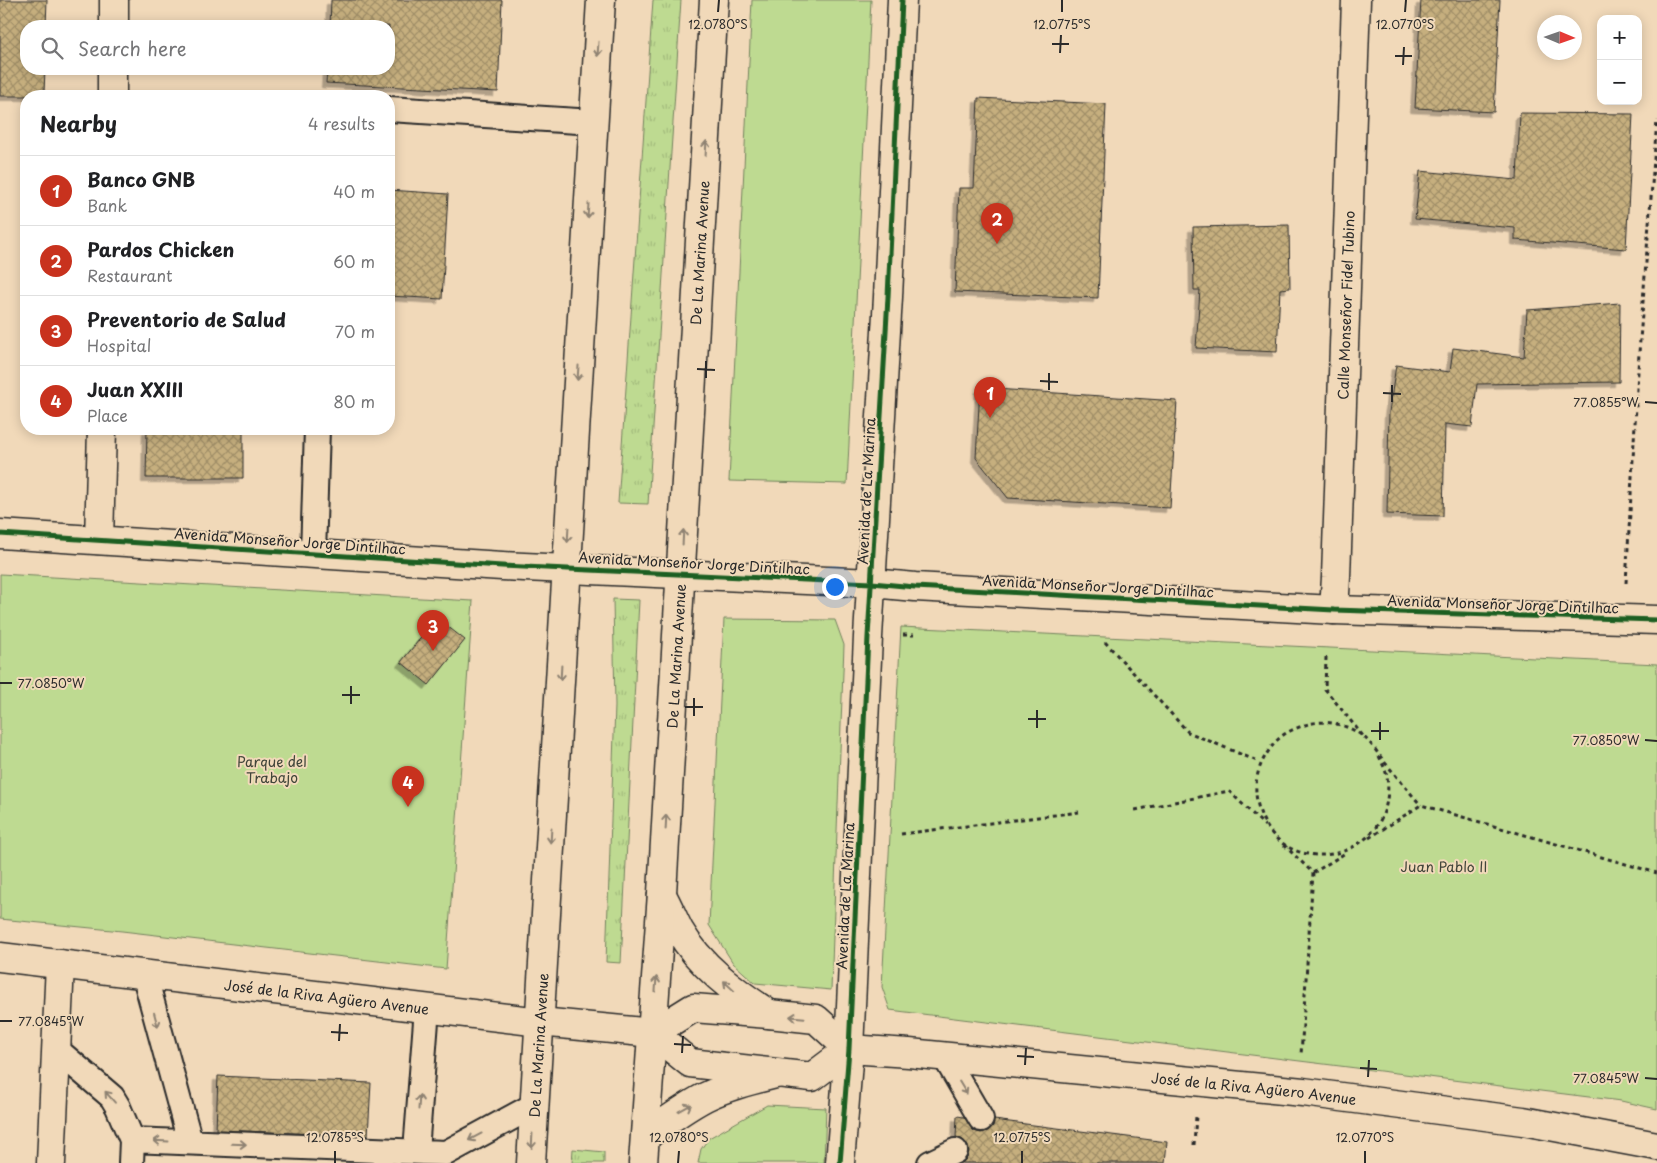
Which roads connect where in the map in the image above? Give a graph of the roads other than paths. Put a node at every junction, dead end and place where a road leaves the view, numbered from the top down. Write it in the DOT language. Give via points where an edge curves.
graph roads {
  1 [pos="114,0"];
  2 [pos="601,0"];
  3 [pos="714,0"];
  4 [pos="902,0"];
  5 [pos="1356,0"];
  6 [pos="114,20"];
  7 [pos="112,75"];
  8 [pos="112,90"];
  9 [pos="395,109"];
  10 [pos="594,122"];
  11 [pos="102,435"];
  12 [pos="316,435"];
  13 [pos="0,534"];
  14 [pos="99,540"];
  15 [pos="313,554"];
  16 [pos="567,569"];
  17 [pos="681,575"];
  18 [pos="872,583"];
  19 [pos="1334,610"];
  20 [pos="1657,620"];
  21 [pos="662,893"];
  22 [pos="0,957"];
  23 [pos="60,964"];
  24 [pos="144,973"];
  25 [pos="427,1008"];
  26 [pos="769,1014"];
  27 [pos="540,1022"];
  28 [pos="652,1033"];
  29 [pos="849,1049"];
  30 [pos="57,1050"];
  31 [pos="945,1057"];
  32 [pos="776,1074"];
  33 [pos="533,1106"];
  34 [pos="981,1119"];
  35 [pos="646,1136"];
  36 [pos="132,1140"];
  37 [pos="190,1142"];
  38 [pos="1657,1146"];
  39 [pos="416,1151"];
  40 [pos="955,1151"];
  41 [pos="446,1158"];
  42 [pos="51,1163"];
  43 [pos="131,1163"];
  44 [pos="530,1163"];
  45 [pos="643,1163"];
  46 [pos="840,1163"];
  47 [pos="930,1163"];
  1 -- 6 [label="street"];
  2 -- 10 [label="street, De La Marina Avenue, one-way"];
  17 -- 3 [label="street, De La Marina Avenue, one-way"];
  4 -- 18 [label="street, Avenida de La Marina"];
  5 -- 19 [label="street, Calle Monseñor Fidel Tubino"];
  7 -- 8 [label="street"];
  9 -- 10 [label="lane"];
  10 -- 16 [label="street, De La Marina Avenue, one-way"];
  11 -- 14 [label="street"];
  12 -- 15 [label="lane"];
  13 -- 14 [label="street, Avenida Monseñor Jorge Dintilhac"];
  14 -- 15 [label="street, Avenida Monseñor Jorge Dintilhac"];
  15 -- 16 [label="street, Avenida Monseñor Jorge Dintilhac"];
  16 -- 17 [label="street, Avenida Monseñor Jorge Dintilhac"];
  16 -- 27 [label="street, De La Marina Avenue, one-way"];
  17 -- 18 [label="street, Avenida Monseñor Jorge Dintilhac"];
  21 -- 17 [label="street, De La Marina Avenue, one-way"];
  18 -- 19 [label="street, Avenida Monseñor Jorge Dintilhac"];
  18 -- 29 [label="street, Avenida de La Marina"];
  19 -- 20 [label="street, Avenida Monseñor Jorge Dintilhac"];
  26 -- 21 [label="street, one-way" via="734,992 704,964 680,930"];
  28 -- 21 [label="street, De La Marina Avenue, one-way"];
  22 -- 23 [label="street, José de la Riva Agüero Avenue"];
  23 -- 24 [label="street, José de la Riva Agüero Avenue"];
  23 -- 30 [label="street"];
  24 -- 25 [label="street, José de la Riva Agüero Avenue"];
  24 -- 37 [label="lane, one-way"];
  25 -- 27 [label="street, José de la Riva Agüero Avenue"];
  39 -- 25 [label="lane, one-way"];
  26 -- 28 [label="street" via="692,1008"];
  29 -- 26 [label="street, one-way" via="816,1019"];
  27 -- 28 [label="street, José de la Riva Agüero Avenue"];
  27 -- 33 [label="street, De La Marina Avenue"];
  28 -- 32 [label="street" via="690,1063"];
  28 -- 35 [label="street, De La Marina Avenue"];
  29 -- 31 [label="street, José de la Riva Agüero Avenue"];
  29 -- 32 [label="street" via="812,1077"];
  29 -- 46 [label="street, Avenida de La Marina"];
  36 -- 30 [label="lane, one-way" via="112,1097"];
  30 -- 42 [label="street"];
  31 -- 34 [label="lane, one-way"];
  31 -- 38 [label="street, José de la Riva Agüero Avenue" via="1303,1092 1523,1121"];
  35 -- 32 [label="street, one-way" via="707,1096"];
  33 -- 41 [label="lane, one-way"];
  33 -- 44 [label="street, De La Marina Avenue, one-way"];
  35 -- 45 [label="street, De La Marina Avenue"];
  37 -- 36 [label="lane, one-way"];
  36 -- 43 [label="lane"];
  37 -- 39 [label="lane, one-way"];
  39 -- 41 [label="lane"];
  40 -- 47 [label="lane"];
}
